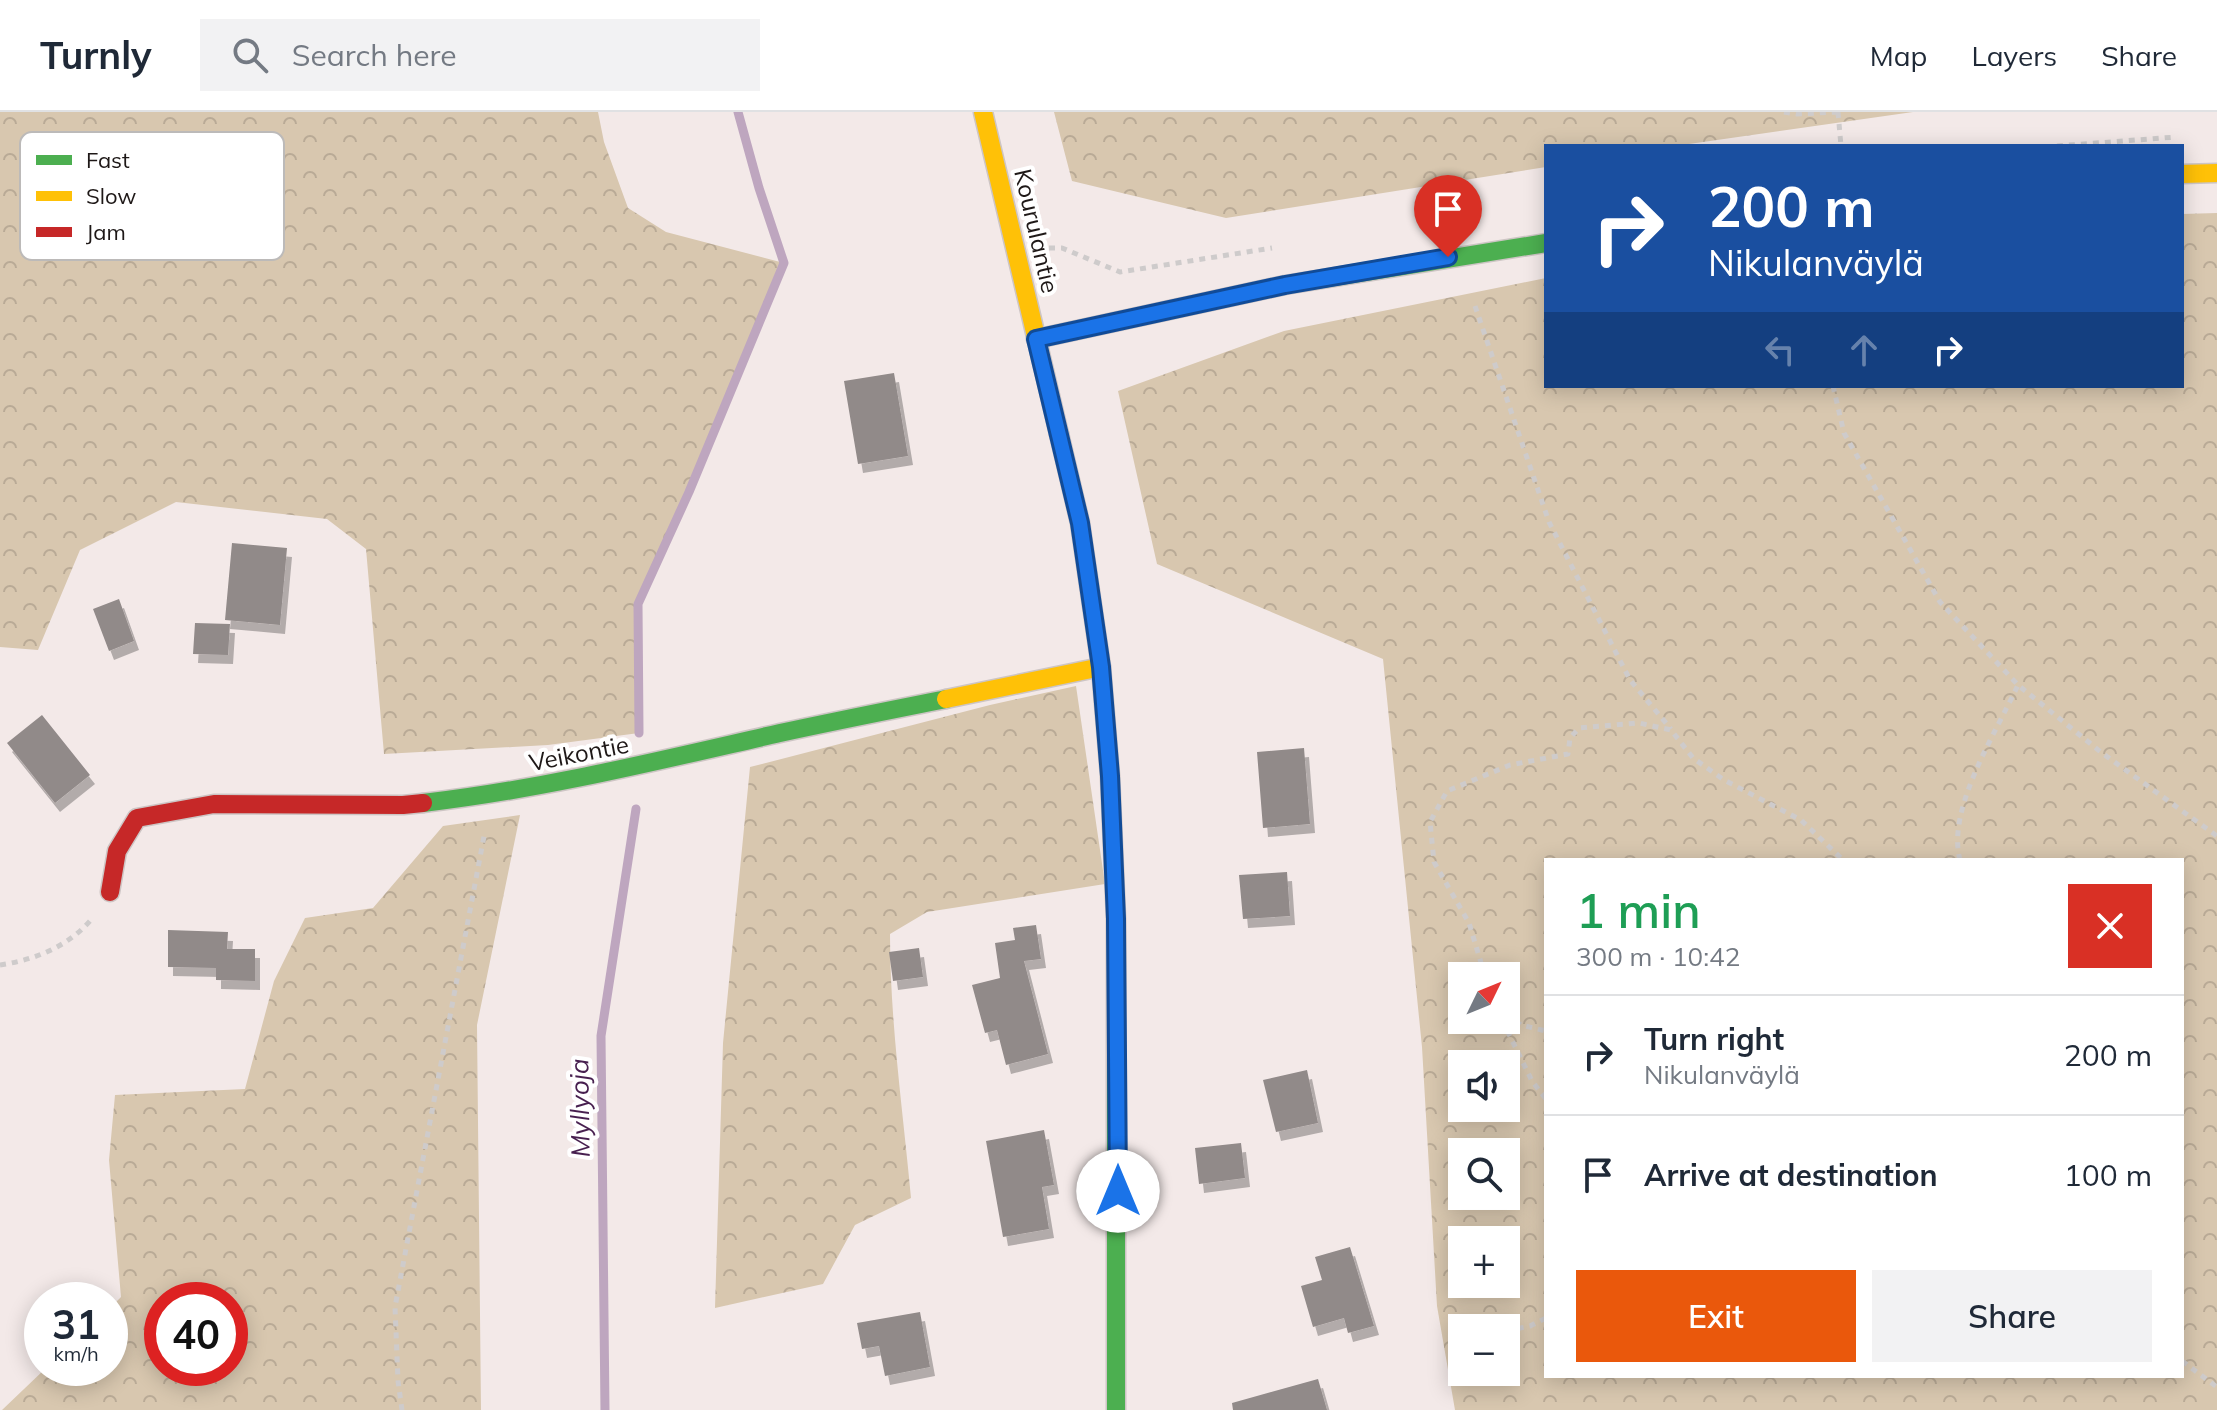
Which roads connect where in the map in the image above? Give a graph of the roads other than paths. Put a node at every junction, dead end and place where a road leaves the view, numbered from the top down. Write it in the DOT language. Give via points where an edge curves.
graph roads {
  1 [pos="983,112"];
  2 [pos="2217,173"];
  3 [pos="2184,174"];
  4 [pos="1544,243"];
  5 [pos="1036,339"];
  6 [pos="1101,667"];
  7 [pos="110,892"];
  8 [pos="1116,1410"];
  1 -- 5 [label="street, Kourulantie"];
  2 -- 3 [label="street"];
  4 -- 5 [label="street" via="1285,285"];
  5 -- 6 [label="street, Kourulantie" via="1080,523"];
  6 -- 7 [label="street, Veikontie" via="492,795 403,805 214,804 137,818 117,851"];
  6 -- 8 [label="street, Kourulantie" via="1116,919"];
}
